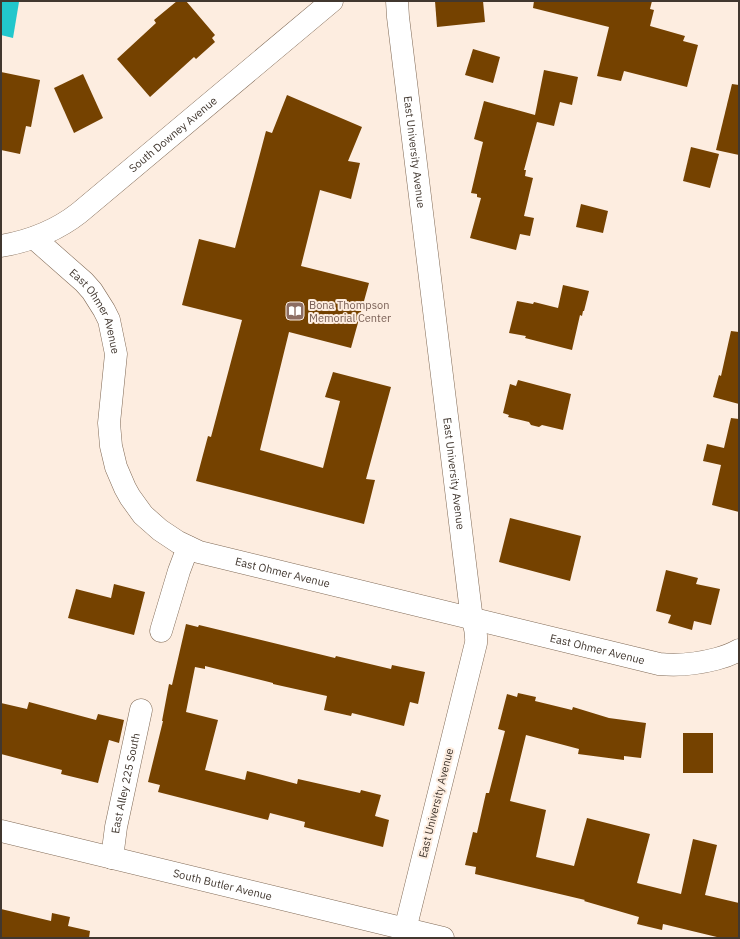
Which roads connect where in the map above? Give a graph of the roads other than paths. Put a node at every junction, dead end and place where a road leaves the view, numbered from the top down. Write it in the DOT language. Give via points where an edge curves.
graph roads {
  1 [pos="332,1"];
  2 [pos="397,1"];
  3 [pos="34,238"];
  4 [pos="1,246"];
  5 [pos="188,547"];
  6 [pos="473,619"];
  7 [pos="161,632"];
  8 [pos="739,650"];
  9 [pos="141,710"];
  10 [pos="1,830"];
  11 [pos="112,858"];
  12 [pos="404,933"];
  13 [pos="444,938"];
  1 -- 3 [label="street, South Downey Avenue" via="69,221"];
  2 -- 6 [label="street, East University Avenue"];
  3 -- 4 [label="street, South Downey Avenue"];
  3 -- 5 [label="street, East Ohmer Avenue" via="84,282 104,310 116,354 109,423 116,467 130,497 143,515 168,537"];
  5 -- 6 [label="street, East Ohmer Avenue" via="199,552"];
  5 -- 7 [label="street"];
  6 -- 8 [label="street, East Ohmer Avenue" via="660,664 703,662"];
  6 -- 12 [label="street, East University Avenue" via="476,643"];
  9 -- 11 [label="street, East Alley 225 South" via="116,826"];
  10 -- 11 [label="street, South Butler Avenue"];
  11 -- 12 [label="street, South Butler Avenue"];
  12 -- 13 [label="street, South Butler Avenue"];
}
